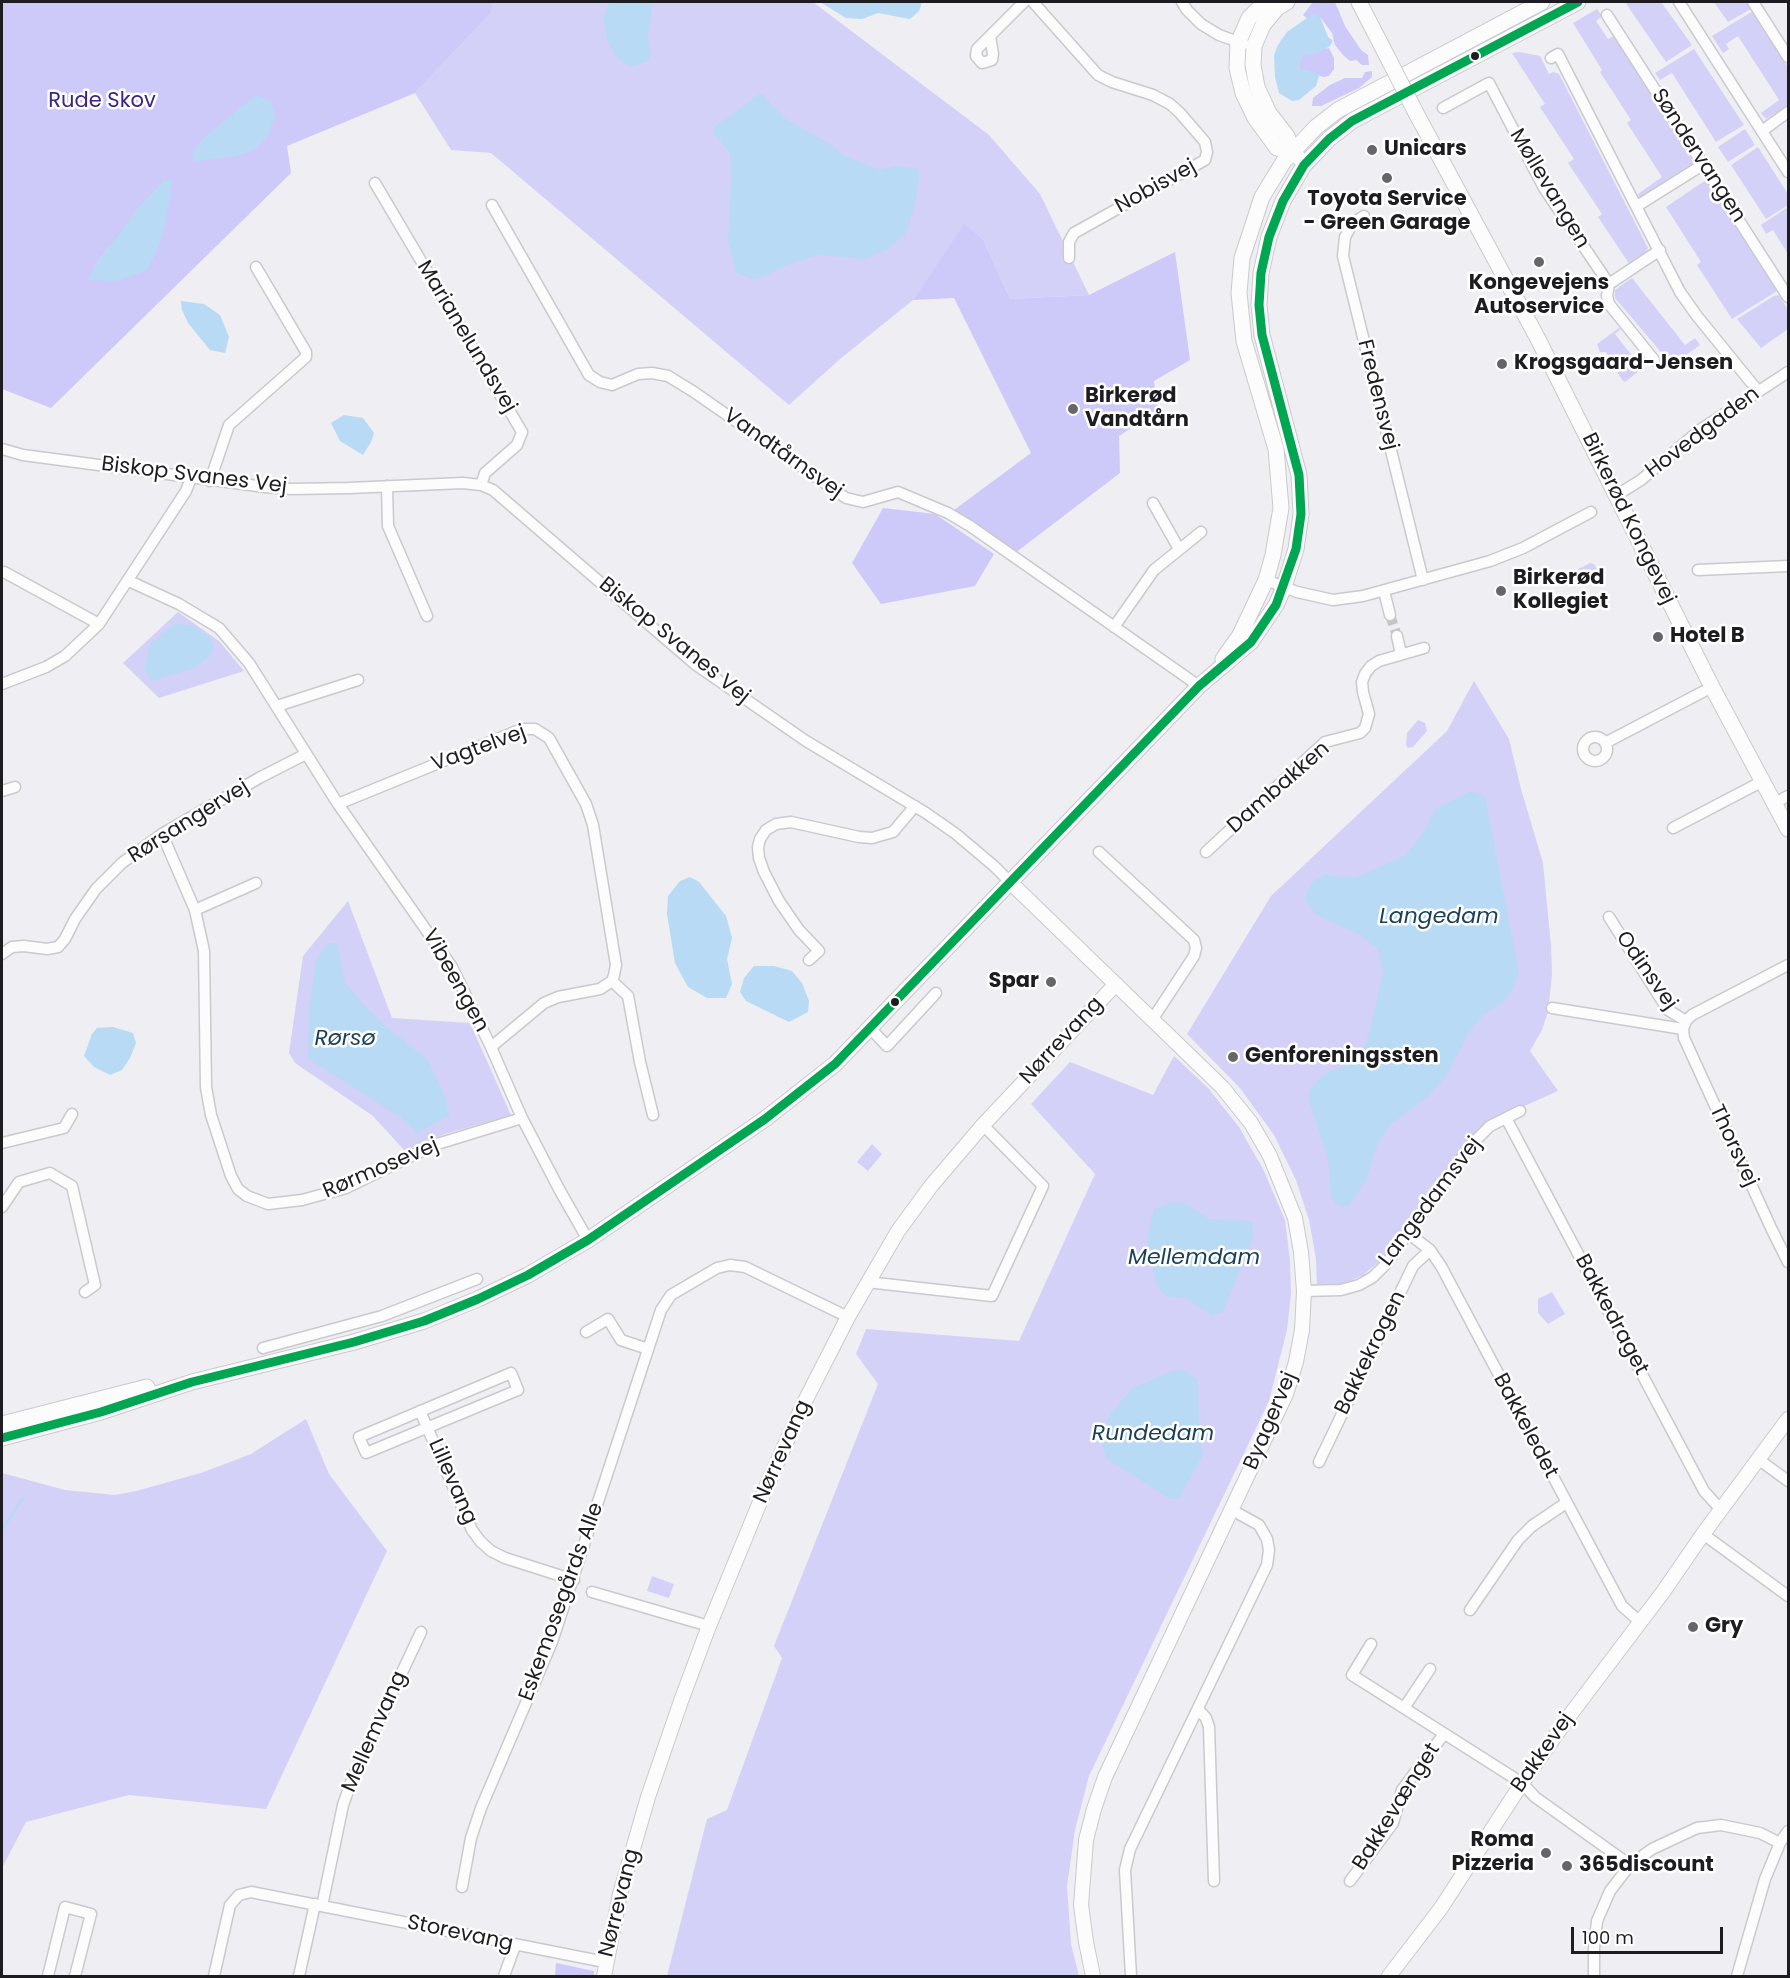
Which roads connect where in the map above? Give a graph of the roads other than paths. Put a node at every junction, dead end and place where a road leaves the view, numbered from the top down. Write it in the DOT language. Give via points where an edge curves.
graph roads {
  1 [pos="1024,2"];
  2 [pos="1033,2"];
  3 [pos="1182,2"];
  4 [pos="1265,2"];
  5 [pos="1287,2"];
  6 [pos="1359,2"];
  7 [pos="1542,2"];
  8 [pos="1578,2"];
  9 [pos="1679,2"];
  10 [pos="1753,2"];
  11 [pos="1607,15"];
  12 [pos="990,36"];
  13 [pos="1238,43"];
  14 [pos="1254,46"];
  15 [pos="1788,57"];
  16 [pos="1551,58"];
  17 [pos="1443,108"];
  18 [pos="1788,112"];
  19 [pos="1762,131"];
  20 [pos="1292,151"];
  21 [pos="1304,165"];
  22 [pos="1704,165"];
  23 [pos="1788,172"];
  24 [pos="375,183"];
  25 [pos="492,205"];
  26 [pos="1637,206"];
  27 [pos="1364,216"];
  28 [pos="1660,250"];
  29 [pos="1069,258"];
  30 [pos="256,267"];
  31 [pos="1609,284"];
  32 [pos="1788,297"];
  33 [pos="1654,360"];
  34 [pos="1788,372"];
  35 [pos="1758,391"];
  36 [pos="2,449"];
  37 [pos="191,478"];
  38 [pos="210,481"];
  39 [pos="481,485"];
  40 [pos="387,486"];
  41 [pos="1617,495"];
  42 [pos="1153,503"];
  43 [pos="1591,512"];
  44 [pos="1201,532"];
  45 [pos="1179,549"];
  46 [pos="1788,566"];
  47 [pos="1698,570"];
  48 [pos="4,572"];
  49 [pos="1266,580"];
  50 [pos="1423,580"];
  51 [pos="129,581"];
  52 [pos="1284,587"];
  53 [pos="1384,591"];
  54 [pos="1390,615"];
  55 [pos="427,616"];
  56 [pos="99,624"];
  57 [pos="1114,627"];
  58 [pos="1397,636"];
  59 [pos="1424,648"];
  60 [pos="1401,654"];
  61 [pos="1213,674"];
  62 [pos="358,680"];
  63 [pos="2,684"];
  64 [pos="1199,686"];
  65 [pos="1712,687"];
  66 [pos="277,706"];
  67 [pos="1605,743"];
  68 [pos="306,754"];
  69 [pos="1763,781"];
  70 [pos="15,787"];
  71 [pos="2,791"];
  72 [pos="1782,799"];
  73 [pos="338,804"];
  74 [pos="915,806"];
  75 [pos="1673,828"];
  76 [pos="1788,829"];
  77 [pos="162,834"];
  78 [pos="1099,852"];
  79 [pos="1206,852"];
  80 [pos="1010,882"];
  81 [pos="256,883"];
  82 [pos="195,910"];
  83 [pos="1610,917"];
  84 [pos="2,954"];
  85 [pos="809,960"];
  86 [pos="1788,965"];
  87 [pos="612,981"];
  88 [pos="1116,984"];
  89 [pos="936,993"];
  90 [pos="1552,1008"];
  91 [pos="1152,1020"];
  92 [pos="1684,1025"];
  93 [pos="870,1028"];
  94 [pos="491,1047"];
  95 [pos="1520,1111"];
  96 [pos="72,1114"];
  97 [pos="653,1115"];
  98 [pos="522,1118"];
  99 [pos="1506,1118"];
  100 [pos="983,1125"];
  101 [pos="2,1143"];
  102 [pos="2,1208"];
  103 [pos="1408,1233"];
  104 [pos="588,1240"];
  105 [pos="1430,1250"];
  106 [pos="1788,1262"];
  107 [pos="477,1279"];
  108 [pos="867,1282"];
  109 [pos="1304,1291"];
  110 [pos="86,1292"];
  111 [pos="848,1317"];
  112 [pos="586,1332"];
  113 [pos="293,1339"];
  114 [pos="263,1348"];
  115 [pos="648,1349"];
  116 [pos="298,1356"];
  117 [pos="192,1382"];
  118 [pos="420,1411"];
  119 [pos="1788,1419"];
  120 [pos="2,1424"];
  121 [pos="428,1428"];
  122 [pos="2,1438"];
  123 [pos="1758,1459"];
  124 [pos="1319,1462"];
  125 [pos="1788,1481"];
  126 [pos="1566,1503"];
  127 [pos="1232,1510"];
  128 [pos="1721,1510"];
  129 [pos="1703,1534"];
  130 [pos="574,1580"];
  131 [pos="592,1592"];
  132 [pos="1788,1596"];
  133 [pos="1470,1610"];
  134 [pos="1639,1621"];
  135 [pos="709,1626"];
  136 [pos="421,1632"];
  137 [pos="1371,1644"];
  138 [pos="1430,1669"];
  139 [pos="1404,1708"];
  140 [pos="1198,1709"];
  141 [pos="1444,1734"];
  142 [pos="1522,1783"];
  143 [pos="1788,1832"];
  144 [pos="1780,1843"];
  145 [pos="1629,1865"];
  146 [pos="1214,1881"];
  147 [pos="1350,1881"];
  148 [pos="462,1887"];
  149 [pos="319,1905"];
  150 [pos="515,1946"];
  151 [pos="604,1970"];
  152 [pos="48,1977"];
  153 [pos="75,1977"];
  154 [pos="214,1977"];
  155 [pos="299,1977"];
  156 [pos="504,1977"];
  157 [pos="1093,1977"];
  158 [pos="1131,1977"];
  159 [pos="1389,1977"];
  160 [pos="1594,1977"];
  161 [pos="1737,1977"];
  1 -- 12 [label="street"];
  2 -- 29 [label="street, Nobisvej" via="1098,75 1170,104 1205,142 1208,152 1204,160 1074,233 1069,242"];
  3 -- 13 [label="street" via="1201,24"];
  4 -- 13 [label="main road" via="1249,18"];
  5 -- 14 [label="main road" via="1263,25"];
  6 -- 41 [label="main road, Birkerød Kongevej, bridge"];
  7 -- 20 [label="main road" via="1338,110"];
  8 -- 21 [label="main road" via="1352,121"];
  9 -- 19 [label="street"];
  10 -- 15 [label="street"];
  11 -- 22 [label="street, Søndervangen"];
  13 -- 14 [label="street"];
  13 -- 20 [label="main road" via="1237,68 1243,93 1276,148"];
  14 -- 20 [label="main road" via="1252,65 1257,87"];
  16 -- 26 [label="street" via="1558,54"];
  17 -- 31 [label="street, Møllevangen" via="1489,83 1544,188"];
  18 -- 19 [label="street"];
  19 -- 23 [label="street"];
  20 -- 21 [label="main road"];
  20 -- 49 [label="main road" via="1262,197 1250,227 1239,293 1244,341 1276,449 1281,508"];
  21 -- 52 [label="main road" via="1283,201 1269,237 1259,305 1269,366 1299,475 1301,514 1296,549"];
  22 -- 26 [label="street"];
  22 -- 32 [label="street, Søndervangen"];
  24 -- 39 [label="street, Marianelundsvej" via="522,432 517,444 485,473"];
  25 -- 57 [label="street, Vandtårnsvej" via="589,375 612,385 638,374 668,376 846,498 863,502 898,492 948,513"];
  26 -- 28 [label="street"];
  27 -- 50 [label="street, Fredensvej" via="1352,224 1345,237 1343,256"];
  28 -- 31 [label="street"];
  28 -- 35 [label="street" via="1680,292"];
  30 -- 38 [label="street" via="306,357 229,425"];
  31 -- 33 [label="street" via="1610,304"];
  34 -- 35 [label="street, Hovedgaden"];
  35 -- 41 [label="street, Hovedgaden" via="1700,430"];
  36 -- 37 [label="street, Biskop Svanes Vej"];
  37 -- 38 [label="street, Biskop Svanes Vej"];
  37 -- 51 [label="street"];
  38 -- 40 [label="street, Biskop Svanes Vej" via="291,489"];
  39 -- 40 [label="street, Biskop Svanes Vej"];
  39 -- 74 [label="street, Biskop Svanes Vej" via="493,490 696,665 806,741"];
  40 -- 55 [label="street" via="388,526"];
  41 -- 65 [label="main road, Birkerød Kongevej"];
  42 -- 45 [label="street"];
  43 -- 50 [label="street" via="1523,548"];
  44 -- 45 [label="street"];
  45 -- 57 [label="street" via="1154,570"];
  46 -- 47 [label="street"];
  48 -- 56 [label="street"];
  49 -- 52 [label="street"];
  49 -- 61 [label="main road" via="1240,635"];
  50 -- 53 [label="street"];
  51 -- 56 [label="street"];
  51 -- 66 [label="street, Vibeengen" via="219,628 249,663"];
  52 -- 53 [label="street" via="1333,600"];
  52 -- 61 [label="main road" via="1251,642"];
  53 -- 54 [label="street"];
  56 -- 63 [label="street" via="65,656"];
  57 -- 64 [label="street, Vandtårnsvej"];
  58 -- 60 [label="street"];
  59 -- 60 [label="street, Dambakken"];
  60 -- 79 [label="street, Dambakken" via="1379,661 1365,674 1362,682 1369,714 1365,728 1360,733 1325,742"];
  61 -- 64 [label="main road"];
  62 -- 66 [label="street"];
  64 -- 80 [label="main road"];
  65 -- 67 [label="street"];
  65 -- 69 [label="main road, Birkerød Kongevej"];
  66 -- 68 [label="street, Vibeengen"];
  68 -- 73 [label="street, Vibeengen"];
  68 -- 77 [label="street, Rørsangervej"];
  69 -- 72 [label="main road, Birkerød Kongevej"];
  69 -- 75 [label="street"];
  70 -- 71 [label="street"];
  72 -- 76 [label="main road, Birkerød Kongevej"];
  73 -- 87 [label="street, Vagtelvej" via="522,729 541,732 549,738 586,804 593,825 616,965"];
  73 -- 94 [label="street, Vibeengen" via="452,967"];
  74 -- 80 [label="street, Biskop Svanes Vej" via="956,834"];
  74 -- 85 [label="street" via="893,832 872,838 791,822 765,830 758,847 759,858 779,901 819,951"];
  77 -- 82 [label="street, Rørmosevej"];
  77 -- 84 [label="street, Rørsangervej" via="122,863 96,889 58,947 12,947"];
  78 -- 91 [label="street" via="1194,940 1194,956"];
  80 -- 88 [label="street, Byagervej"];
  80 -- 93 [label="main road"];
  81 -- 82 [label="street"];
  82 -- 98 [label="street, Rørmosevej" via="204,951 206,1087 211,1115 231,1176 247,1196 268,1204 346,1188 434,1145"];
  83 -- 92 [label="street, Odinsvej" via="1668,1010"];
  86 -- 92 [label="street, Odinsvej" via="1692,1015"];
  87 -- 94 [label="street" via="600,989 558,997 544,1004"];
  87 -- 97 [label="street" via="627,996"];
  88 -- 91 [label="street, Byagervej"];
  88 -- 100 [label="street, Nørrevang"];
  89 -- 93 [label="street" via="887,1046"];
  90 -- 92 [label="street"];
  91 -- 109 [label="street, Byagervej" via="1222,1087 1251,1123 1270,1156 1295,1218"];
  92 -- 106 [label="street, Thorsvej" via="1688,1049"];
  93 -- 104 [label="main road" via="835,1064 765,1119"];
  94 -- 98 [label="street, Vibeengen"];
  95 -- 99 [label="street, Langedamsvej"];
  96 -- 101 [label="street" via="64,1128"];
  98 -- 104 [label="street, Vibeengen"];
  99 -- 103 [label="street, Langedamsvej" via="1490,1126 1471,1145"];
  99 -- 128 [label="street, Bakkedraget" via="1704,1491"];
  100 -- 108 [label="street, Nørrevang" via="922,1199"];
  100 -- 108 [label="street" via="1043,1186 993,1296"];
  102 -- 110 [label="street" via="19,1182 50,1173 72,1186 95,1285"];
  103 -- 105 [label="street, Bakkeledet"];
  103 -- 109 [label="street, Langedamsvej" via="1386,1264 1359,1285 1341,1290"];
  104 -- 116 [label="main road" via="528,1275 424,1321"];
  105 -- 124 [label="street, Bakkekrogen" via="1413,1266"];
  105 -- 126 [label="street, Bakkeledet"];
  107 -- 113 [label="street" via="382,1316"];
  108 -- 111 [label="street, Nørrevang"];
  109 -- 127 [label="street, Byagervej" via="1302,1330 1286,1394"];
  111 -- 115 [label="street, Eskemosegårds Alle" via="745,1267 730,1265 717,1268 671,1295 661,1310"];
  111 -- 135 [label="street, Nørrevang" via="770,1478"];
  112 -- 115 [label="street" via="608,1319 621,1340"];
  113 -- 114 [label="street"];
  113 -- 116 [label="street"];
  115 -- 130 [label="street, Eskemosegårds Alle"];
  116 -- 117 [label="main road"];
  117 -- 120 [label="main road" via="154,1386"];
  117 -- 122 [label="main road" via="101,1412"];
  118 -- 121 [label="street, Lillevang"];
  118 -- 121 [label="street, Lillevang" via="359,1437 366,1453"];
  118 -- 121 [label="street, Lillevang" via="511,1373 518,1390"];
  119 -- 123 [label="street, Bakkevej"];
  121 -- 130 [label="street, Lillevang" via="480,1541 505,1558"];
  123 -- 125 [label="street"];
  123 -- 128 [label="street, Bakkevej"];
  126 -- 133 [label="street" via="1518,1540"];
  126 -- 134 [label="street, Bakkeledet" via="1622,1606"];
  127 -- 140 [label="street" via="1259,1525 1267,1539 1267,1565"];
  127 -- 157 [label="street, Byagervej" via="1105,1777 1094,1809 1082,1876 1086,1942"];
  128 -- 129 [label="street, Bakkevej"];
  129 -- 132 [label="street"];
  129 -- 134 [label="street, Bakkevej"];
  130 -- 148 [label="street, Eskemosegårds Alle" via="552,1642 481,1808"];
  131 -- 135 [label="street"];
  134 -- 142 [label="street, Bakkevej"];
  135 -- 151 [label="street, Nørrevang" via="648,1797 620,1894"];
  136 -- 149 [label="street, Mellemvang" via="354,1774"];
  137 -- 139 [label="street, Bakkevænget" via="1352,1675"];
  138 -- 139 [label="street"];
  139 -- 141 [label="street, Bakkevænget"];
  140 -- 146 [label="street" via="1209,1727"];
  140 -- 158 [label="street" via="1130,1849 1125,1870"];
  141 -- 142 [label="street, Bakkevænget"];
  141 -- 147 [label="street, Bakkevænget" via="1402,1790 1393,1822"];
  142 -- 145 [label="street, Bakkevænget" via="1534,1797"];
  142 -- 159 [label="street, Bakkevej" via="1441,1908"];
  143 -- 144 [label="street"];
  144 -- 145 [label="street" via="1742,1828 1697,1828 1652,1849"];
  144 -- 161 [label="street" via="1765,1879"];
  145 -- 160 [label="street" via="1610,1891 1597,1921"];
  149 -- 150 [label="street, Storevang"];
  149 -- 154 [label="street, Storevang" via="251,1892 239,1895 230,1905"];
  149 -- 155 [label="street"];
  150 -- 151 [label="street, Storevang"];
  150 -- 156 [label="street"];
  152 -- 153 [label="street" via="65,1907 91,1914"];
}
